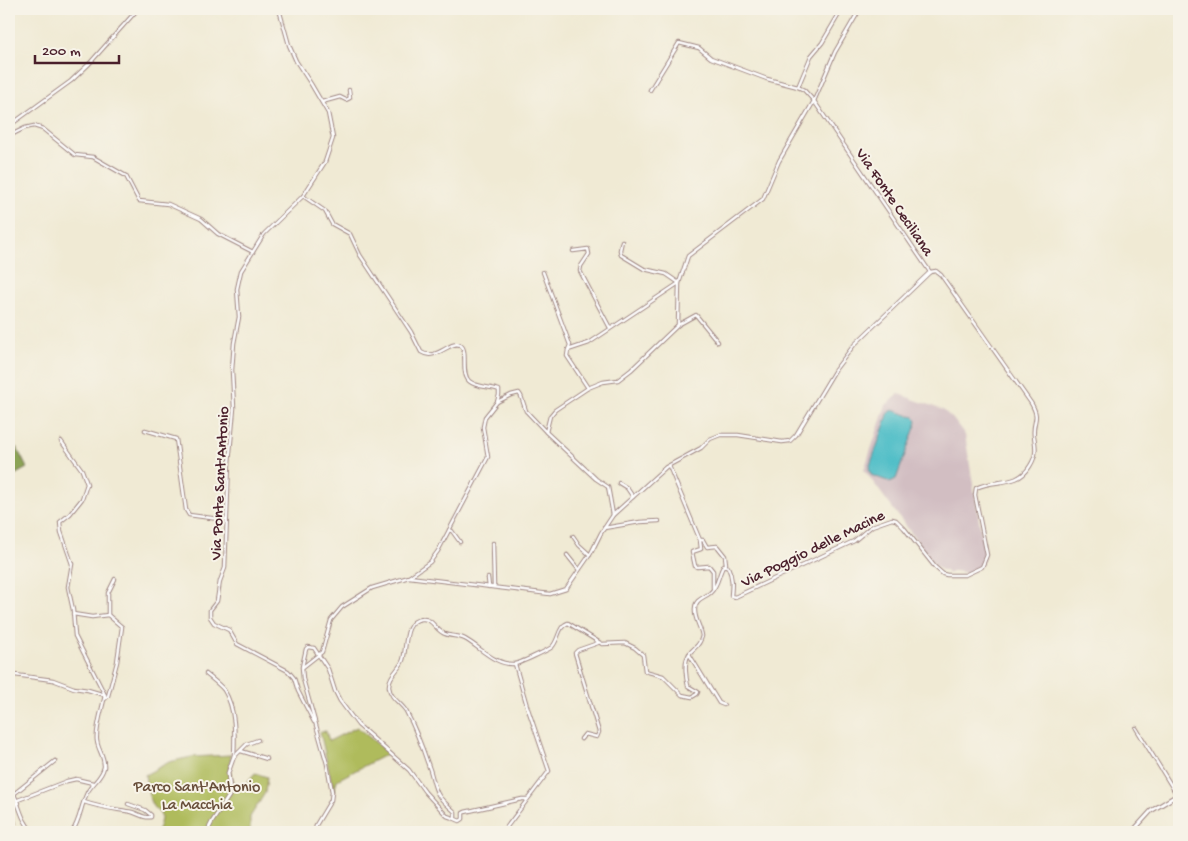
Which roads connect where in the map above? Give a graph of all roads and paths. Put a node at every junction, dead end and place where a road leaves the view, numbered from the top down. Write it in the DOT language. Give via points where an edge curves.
graph roads {
  1 [pos="138,9"];
  2 [pos="279,9"];
  3 [pos="842,9"];
  4 [pos="860,9"];
  5 [pos="798,87"];
  6 [pos="349,90"];
  7 [pos="650,90"];
  8 [pos="814,101"];
  9 [pos="322,102"];
  10 [pos="9,126"];
  11 [pos="9,136"];
  12 [pos="303,196"];
  13 [pos="622,241"];
  14 [pos="572,251"];
  15 [pos="253,252"];
  16 [pos="543,272"];
  17 [pos="930,272"];
  18 [pos="679,283"];
  19 [pos="678,325"];
  20 [pos="610,328"];
  21 [pos="718,342"];
  22 [pos="568,350"];
  23 [pos="588,388"];
  24 [pos="497,402"];
  25 [pos="145,430"];
  26 [pos="546,432"];
  27 [pos="61,441"];
  28 [pos="670,466"];
  29 [pos="618,483"];
  30 [pos="632,497"];
  31 [pos="613,515"];
  32 [pos="226,520"];
  33 [pos="658,521"];
  34 [pos="604,528"];
  35 [pos="448,530"];
  36 [pos="573,536"];
  37 [pos="700,540"];
  38 [pos="460,542"];
  39 [pos="494,543"];
  40 [pos="567,555"];
  41 [pos="590,555"];
  42 [pos="726,565"];
  43 [pos="579,570"];
  44 [pos="409,577"];
  45 [pos="488,578"];
  46 [pos="115,579"];
  47 [pos="489,587"];
  48 [pos="494,587"];
  49 [pos="713,590"];
  50 [pos="73,614"];
  51 [pos="108,615"];
  52 [pos="598,643"];
  53 [pos="317,654"];
  54 [pos="689,654"];
  55 [pos="515,664"];
  56 [pos="302,668"];
  57 [pos="9,673"];
  58 [pos="206,674"];
  59 [pos="105,695"];
  60 [pos="104,700"];
  61 [pos="724,706"];
  62 [pos="316,725"];
  63 [pos="1136,728"];
  64 [pos="581,739"];
  65 [pos="258,740"];
  66 [pos="241,750"];
  67 [pos="234,756"];
  68 [pos="267,759"];
  69 [pos="55,761"];
  70 [pos="94,783"];
  71 [pos="9,785"];
  72 [pos="15,793"];
  73 [pos="1178,794"];
  74 [pos="528,799"];
  75 [pos="18,802"];
  76 [pos="84,802"];
  77 [pos="9,804"];
  78 [pos="128,804"];
  79 [pos="453,818"];
  80 [pos="33,832"];
  81 [pos="72,832"];
  82 [pos="207,832"];
  83 [pos="315,832"];
  84 [pos="503,832"];
  85 [pos="1132,832"];
  1 -- 10 [label="street" via="71,81"];
  2 -- 9 [label="street, Via Ponte Sant'Antonio" via="296,61"];
  3 -- 5 [label="street" via="811,56"];
  4 -- 8 [label="street" via="835,52"];
  5 -- 7 [label="street" via="766,79 711,58 699,48 679,43"];
  5 -- 8 [label="street, Via Fonte Ceciliana"];
  6 -- 9 [label="street" via="350,98 346,100 340,97"];
  8 -- 17 [label="street, Via Fonte Ceciliana"];
  8 -- 18 [label="street" via="763,199 688,256"];
  9 -- 12 [label="street, Via Ponte Sant'Antonio" via="331,125 332,144 325,162"];
  11 -- 15 [label="street" via="34,126 43,129 75,155 93,157 126,176 139,201 168,204 201,219 218,234"];
  12 -- 15 [label="street, Via Ponte Sant'Antonio" via="264,234"];
  12 -- 24 [label="street" via="325,211 332,224 350,234 420,352 434,354 462,345 466,376 477,385 499,390"];
  13 -- 18 [label="street" via="621,255 644,269 666,274"];
  14 -- 20 [label="street" via="588,249 589,254 580,271"];
  15 -- 32 [label="street, Via Ponte Sant'Antonio" via="241,271 237,289 239,317 232,370 234,408"];
  16 -- 22 [label="street" via="570,345"];
  17 -- 28 [label="street, Via Fonte Ceciliana" via="854,345 790,441 720,435"];
  17 -- 42 [label="street, Via Poggio delle Macine" via="936,271 941,275 1037,416 1034,433 1036,456 1026,473 1013,480 976,488 987,555 982,567 965,575 942,574 904,528 892,519 872,526 854,540 735,597 731,596 732,578"];
  18 -- 19 [label="street"];
  18 -- 20 [label="street"];
  19 -- 21 [label="street" via="696,315"];
  19 -- 23 [label="street" via="618,380"];
  20 -- 22 [label="street"];
  22 -- 23 [label="street" via="567,356"];
  23 -- 26 [label="street" via="555,410"];
  24 -- 26 [label="street" via="519,393 526,412"];
  24 -- 35 [label="street" via="483,427 488,457"];
  25 -- 32 [label="street" via="176,439 187,514"];
  26 -- 31 [label="street" via="608,487"];
  27 -- 50 [label="street" via="82,470 86,484 82,499 60,522 72,564 68,587"];
  28 -- 30 [label="street, Via Fonte Ceciliana" via="658,472"];
  28 -- 37 [label="street"];
  29 -- 30 [label="street" via="627,488"];
  30 -- 31 [label="street, Via Fonte Ceciliana"];
  31 -- 34 [label="street, Via Fonte Ceciliana"];
  32 -- 62 [label="street, Via Ponte Sant'Antonio" via="225,568 210,617 214,623 229,630 237,644 294,678"];
  33 -- 34 [label="street"];
  34 -- 41 [label="street, Via Fonte Ceciliana"];
  35 -- 38 [label="street"];
  35 -- 44 [label="street" via="430,562"];
  36 -- 41 [label="street"];
  37 -- 42 [label="street, Via Poggio delle Macine" via="706,546 718,546 725,556"];
  37 -- 49 [label="street, Via Poggio delle Macine" via="701,549 692,552 693,562 697,567 709,566 713,571"];
  39 -- 48 [label="street"];
  40 -- 43 [label="street"];
  41 -- 43 [label="street, Via Fonte Ceciliana"];
  42 -- 49 [label="street, Via Poggio delle Macine"];
  43 -- 48 [label="street, Via Fonte Ceciliana" via="566,589 550,594"];
  44 -- 47 [label="street, Via Fonte Ceciliana"];
  44 -- 53 [label="street" via="372,588 342,607 331,620 322,652"];
  45 -- 47 [label="street"];
  46 -- 51 [label="street" via="108,592"];
  47 -- 48 [label="street, Via Fonte Ceciliana"];
  49 -- 54 [label="street, Via Poggio delle Macine" via="696,604 702,638 698,647"];
  50 -- 51 [label="street"];
  50 -- 59 [label="street" via="76,640"];
  51 -- 60 [label="street" via="122,627 109,693"];
  52 -- 54 [label="street, Via Poggio delle Macine" via="625,643 635,648 643,655 645,671 663,676 682,695 692,697 698,693 686,682"];
  52 -- 55 [label="street" via="566,623 551,648"];
  52 -- 64 [label="street, Via Poggio delle Macine" via="576,653 599,732 598,737 585,734"];
  53 -- 56 [label="street"];
  53 -- 56 [label="street" via="313,647 307,648"];
  53 -- 79 [label="street" via="326,666 340,701 358,725 409,770 424,792 447,816"];
  54 -- 61 [label="street"];
  55 -- 74 [label="street" via="549,771"];
  55 -- 79 [label="street" via="496,660 464,638 442,633 427,619 416,621 410,627 404,658 390,680 390,689 407,713 435,788 440,798 455,812"];
  56 -- 62 [label="street"];
  57 -- 59 [label="street" via="53,680"];
  58 -- 67 [label="street" via="223,689 229,700 235,730"];
  59 -- 60 [label="street"];
  60 -- 70 [label="street" via="97,741 104,765"];
  62 -- 83 [label="street" via="332,795"];
  63 -- 73 [label="street"];
  65 -- 66 [label="street"];
  66 -- 67 [label="street"];
  66 -- 68 [label="street"];
  67 -- 82 [label="street" via="228,773 229,796"];
  69 -- 72 [label="street"];
  70 -- 75 [label="street" via="76,779 67,781"];
  70 -- 76 [label="street"];
  71 -- 72 [label="street"];
  72 -- 75 [label="street"];
  73 -- 85 [label="street" via="1151,811"];
  74 -- 79 [label="street" via="465,812 460,821"];
  74 -- 84 [label="street"];
  75 -- 77 [label="street"];
  75 -- 80 [label="street" via="24,821"];
  76 -- 78 [label="street" via="151,817 145,810"];
  76 -- 81 [label="street"];
}
